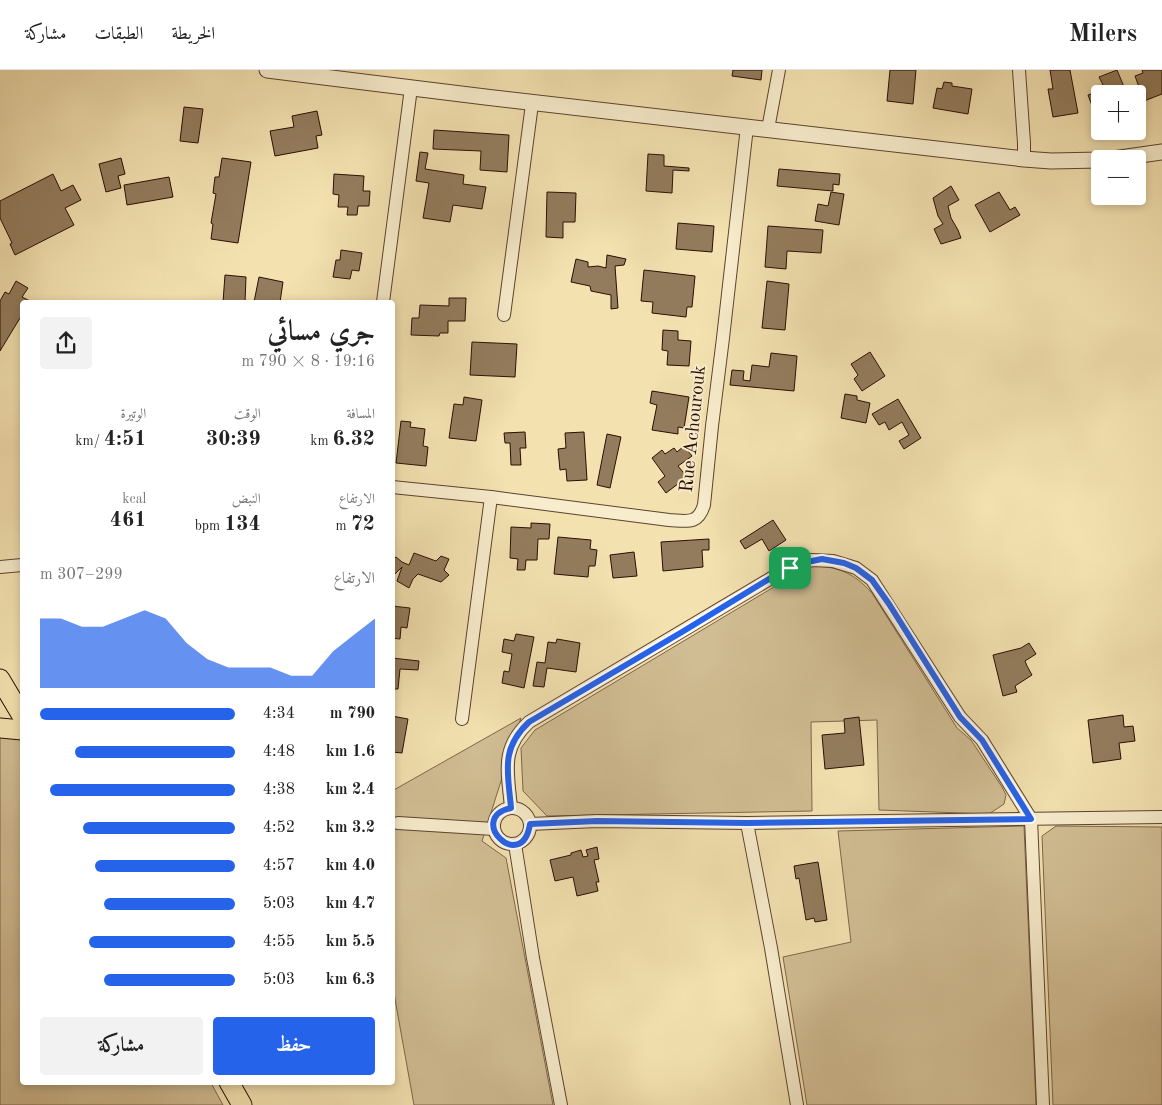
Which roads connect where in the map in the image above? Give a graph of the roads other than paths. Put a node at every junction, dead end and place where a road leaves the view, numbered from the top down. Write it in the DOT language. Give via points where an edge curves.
graph roads {
  1 [pos="267,70"];
  2 [pos="779,70"];
  3 [pos="1019,70"];
  4 [pos="411,88"];
  5 [pos="532,104"];
  6 [pos="747,127"];
  7 [pos="768,130"];
  8 [pos="1162,152"];
  9 [pos="1146,154"];
  10 [pos="1024,159"];
  11 [pos="1091,160"];
  12 [pos="383,300"];
  13 [pos="504,315"];
  14 [pos="395,487"];
  15 [pos="491,498"];
  16 [pos="20,565"];
  17 [pos="0,566"];
  18 [pos="0,681"];
  19 [pos="20,713"];
  20 [pos="462,719"];
  21 [pos="0,728"];
  22 [pos="20,730"];
  23 [pos="511,808"];
  24 [pos="1162,817"];
  25 [pos="1031,819"];
  26 [pos="398,823"];
  27 [pos="747,823"];
  28 [pos="530,824"];
  29 [pos="494,829"];
  30 [pos="515,844"];
  31 [pos="232,1085"];
  32 [pos="242,1105"];
  33 [pos="561,1105"];
  34 [pos="797,1105"];
  35 [pos="1043,1105"];
  1 -- 4 [label="street"];
  2 -- 7 [label="street"];
  3 -- 10 [label="street"];
  4 -- 5 [label="street"];
  4 -- 12 [label="street"];
  5 -- 6 [label="street"];
  5 -- 13 [label="street"];
  6 -- 7 [label="street"];
  6 -- 15 [label="street, Rue Achourouk" via="704,505 700,514 691,521 669,520"];
  7 -- 10 [label="street"];
  8 -- 9 [label="street"];
  10 -- 11 [label="street"];
  14 -- 15 [label="street, Rue Achourouk"];
  15 -- 20 [label="street"];
  16 -- 17 [label="street"];
  18 -- 19 [label="main road"];
  21 -- 22 [label="main road"];
  23 -- 25 [label="street" via="509,750 529,722 774,576 802,563 822,559 856,568 872,580 960,717 982,740"];
  23 -- 28 [label="street" via="525,813"];
  23 -- 29 [label="street" via="499,813"];
  24 -- 25 [label="street"];
  25 -- 27 [label="street"];
  25 -- 35 [label="street"];
  26 -- 29 [label="street"];
  27 -- 28 [label="street" via="597,821"];
  27 -- 34 [label="street"];
  28 -- 30 [label="street" via="526,838"];
  29 -- 30 [label="street" via="500,840"];
  30 -- 33 [label="street"];
  31 -- 32 [label="main road"];
}
